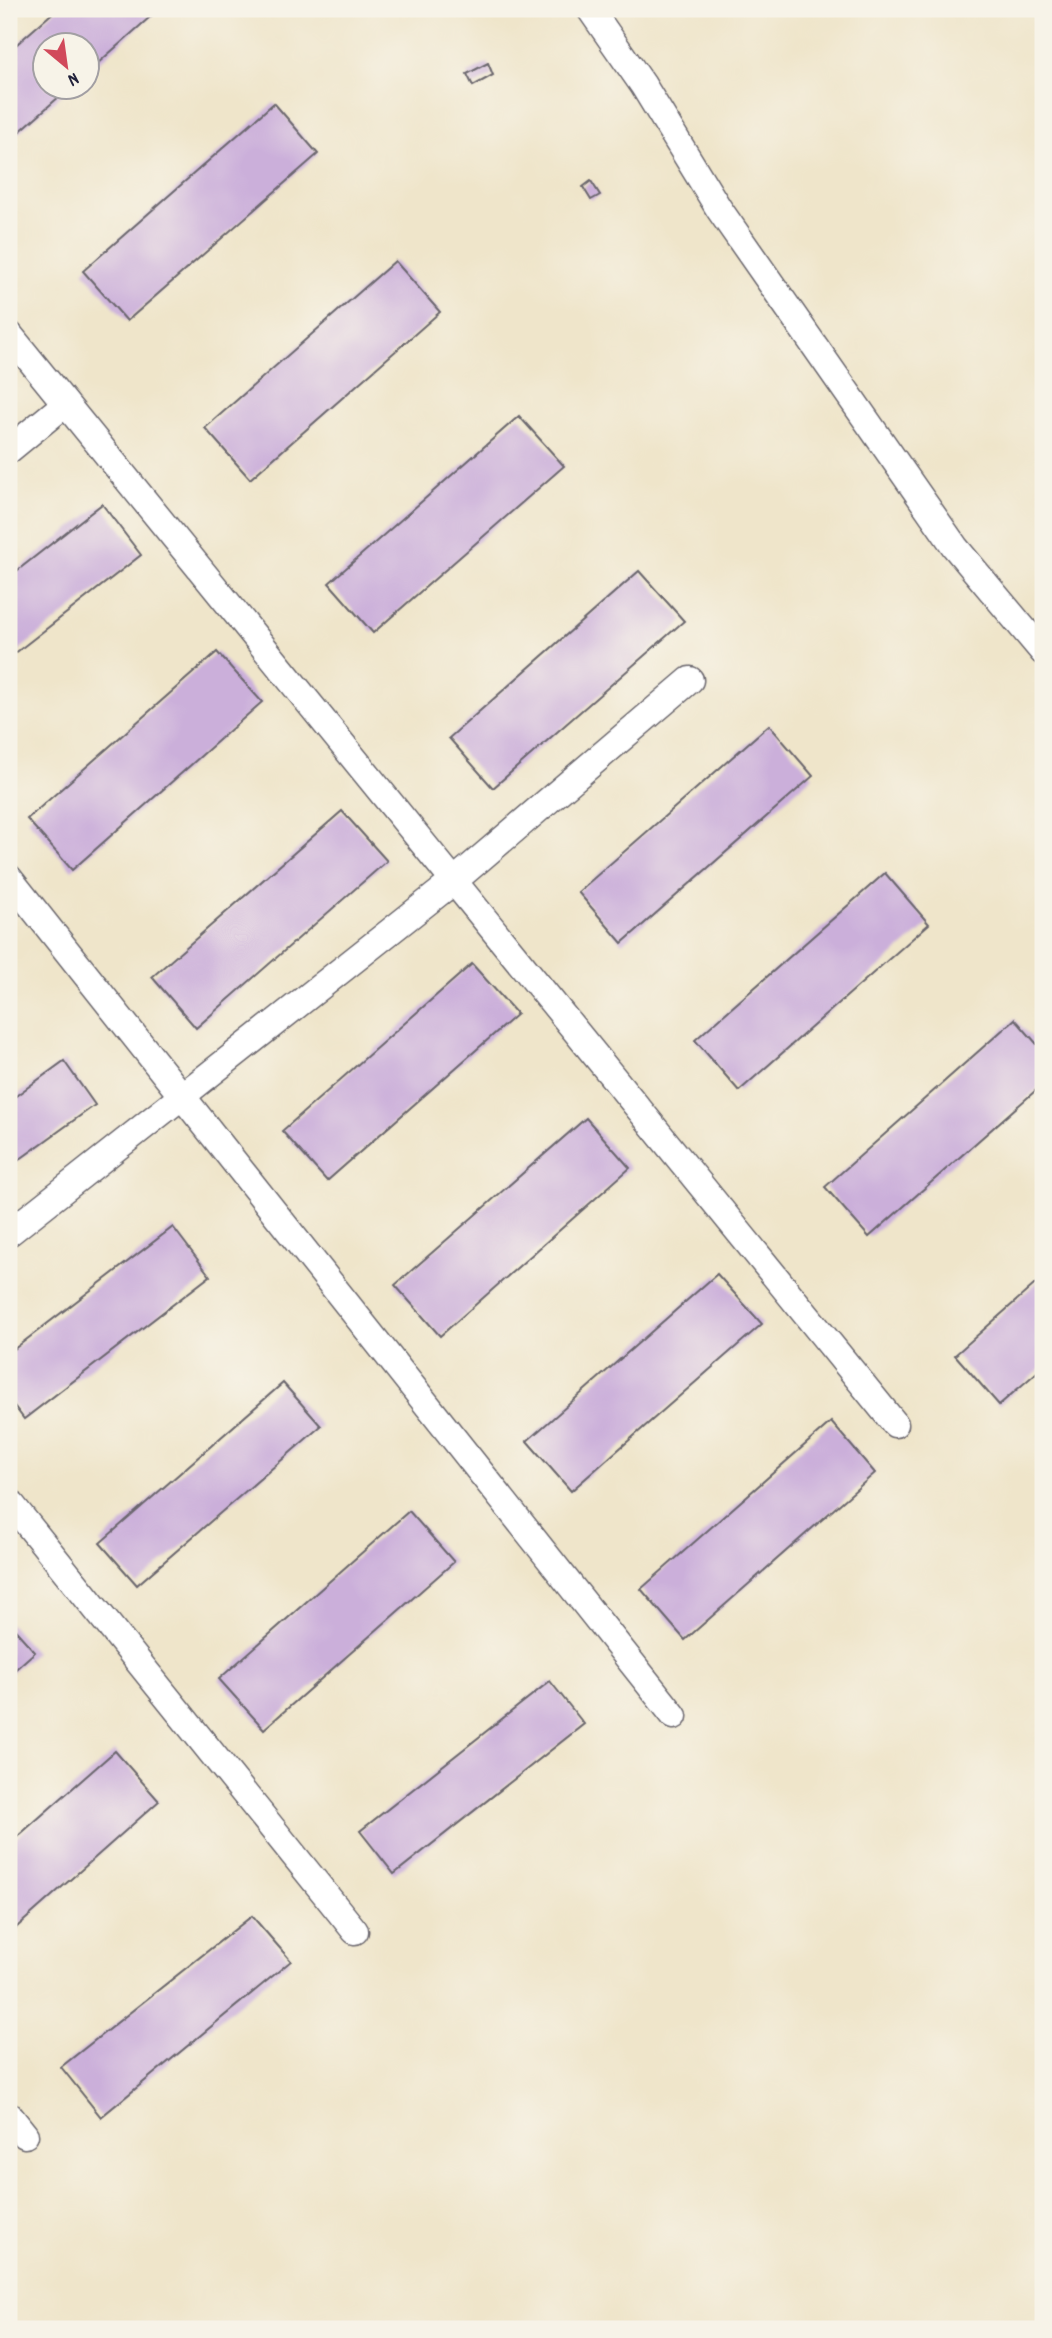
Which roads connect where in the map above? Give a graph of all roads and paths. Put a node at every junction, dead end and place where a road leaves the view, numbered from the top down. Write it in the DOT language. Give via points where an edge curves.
graph roads {
  1 [pos="590,9"];
  2 [pos="9,334"];
  3 [pos="65,404"];
  4 [pos="9,450"];
  5 [pos="1043,652"];
  6 [pos="690,680"];
  7 [pos="9,878"];
  8 [pos="454,881"];
  9 [pos="181,1097"];
  10 [pos="9,1233"];
  11 [pos="895,1424"];
  12 [pos="9,1501"];
  13 [pos="674,1716"];
  14 [pos="355,1931"];
  1 -- 5 [label="street" via="727,220 955,547"];
  2 -- 3 [label="street"];
  3 -- 4 [label="street"];
  3 -- 8 [label="street"];
  6 -- 8 [label="street"];
  7 -- 9 [label="street"];
  8 -- 9 [label="street"];
  8 -- 11 [label="street"];
  9 -- 10 [label="street"];
  9 -- 13 [label="street"];
  12 -- 14 [label="street"];
}
